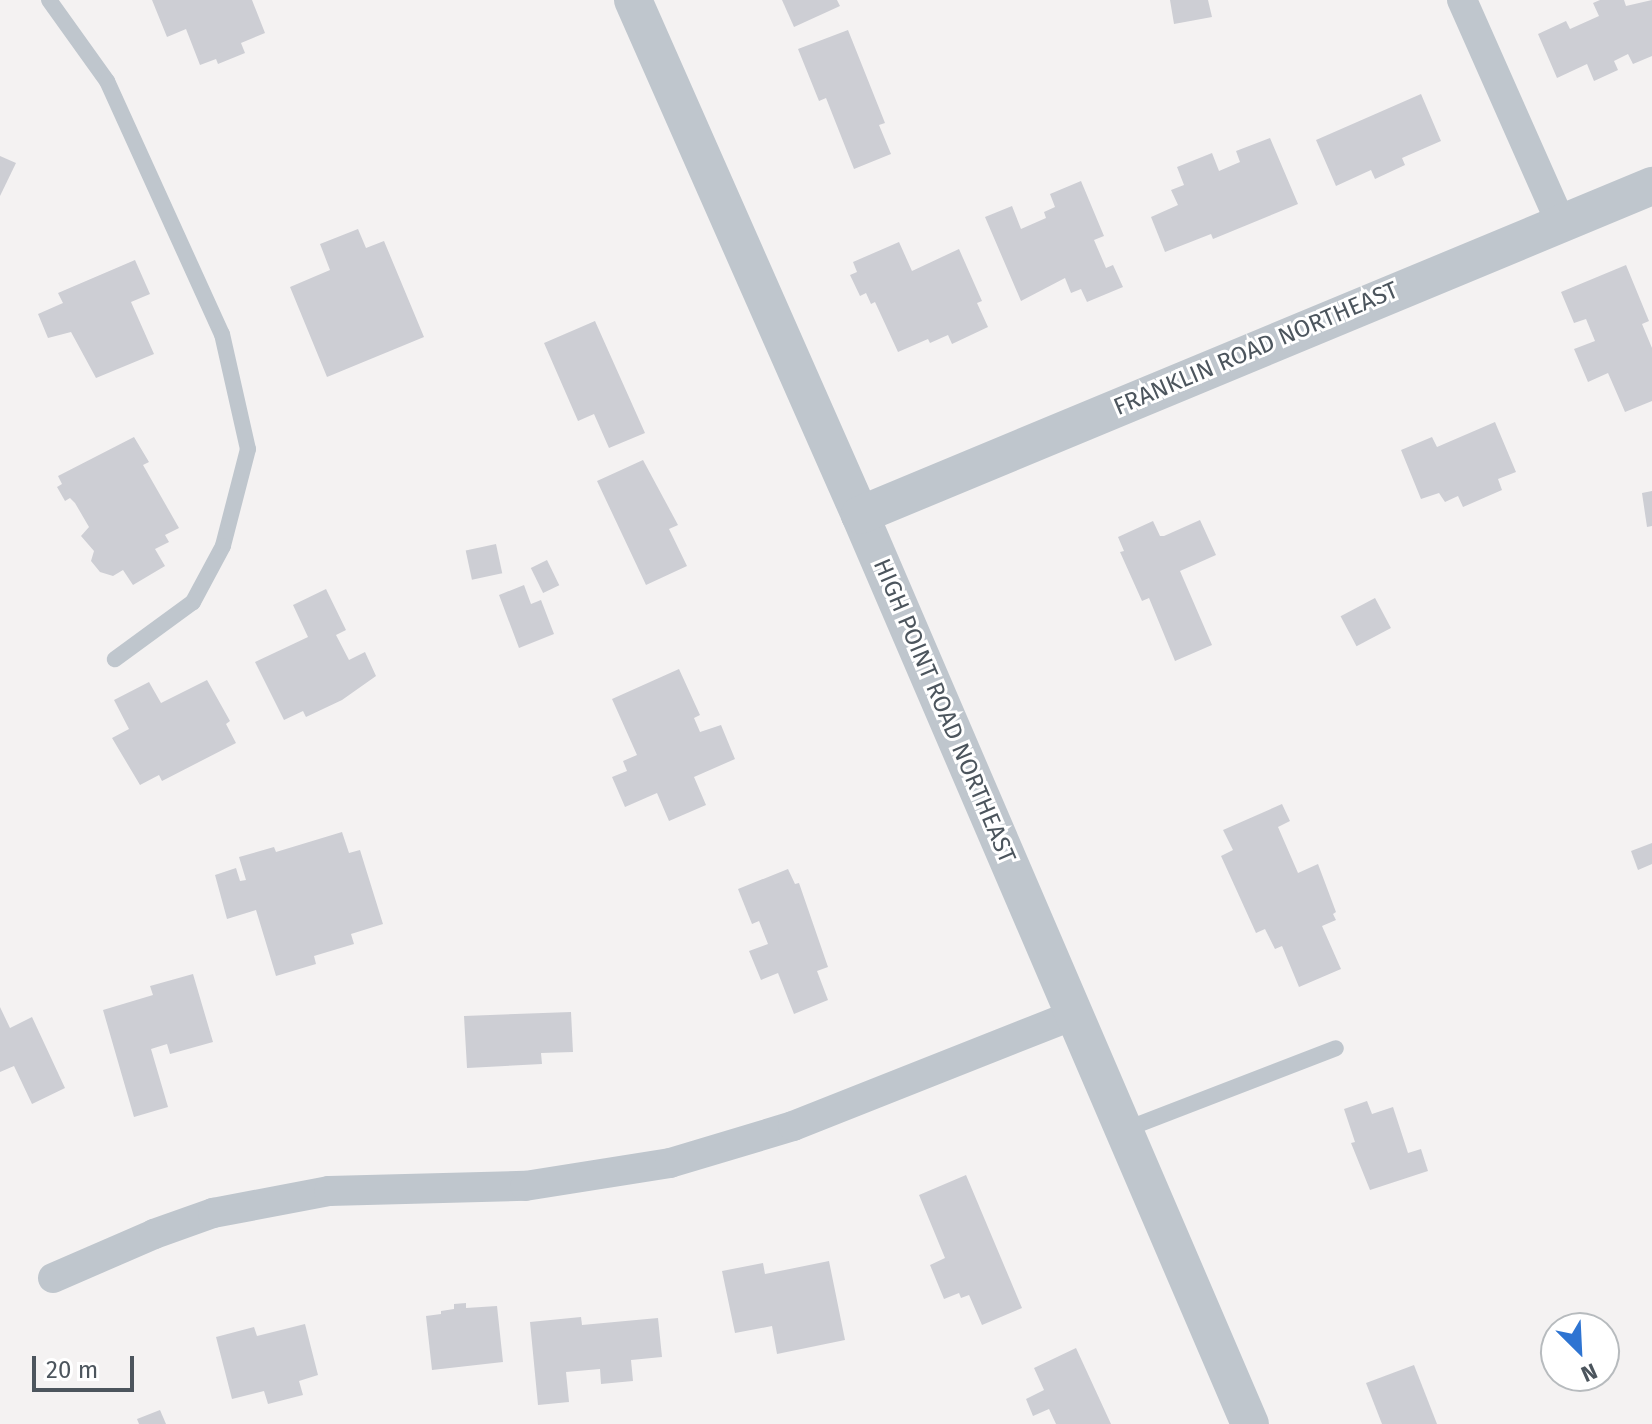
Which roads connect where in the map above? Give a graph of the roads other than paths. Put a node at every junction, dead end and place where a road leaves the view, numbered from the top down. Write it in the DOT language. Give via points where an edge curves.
graph roads {
  1 [pos="49,0"];
  2 [pos="633,0"];
  3 [pos="1462,0"];
  4 [pos="1652,186"];
  5 [pos="1560,221"];
  6 [pos="860,515"];
  7 [pos="115,659"];
  8 [pos="1073,1015"];
  9 [pos="1336,1048"];
  10 [pos="1122,1130"];
  11 [pos="53,1278"];
  12 [pos="1250,1424"];
  1 -- 7 [label="lane" via="107,81 222,334 248,449 223,546 193,602"];
  2 -- 6 [label="street, HIGH POINT ROAD NORTHEAST"];
  3 -- 5 [label="street"];
  4 -- 5 [label="street, FRANKLIN ROAD NORTHEAST"];
  5 -- 6 [label="street, FRANKLIN ROAD NORTHEAST"];
  6 -- 8 [label="street, HIGH POINT ROAD NORTHEAST"];
  8 -- 10 [label="street, HIGH POINT ROAD NORTHEAST"];
  8 -- 11 [label="street" via="793,1126 670,1163 525,1186 329,1191 213,1213"];
  9 -- 10 [label="lane"];
  10 -- 12 [label="street, HIGH POINT ROAD NORTHEAST"];
}
